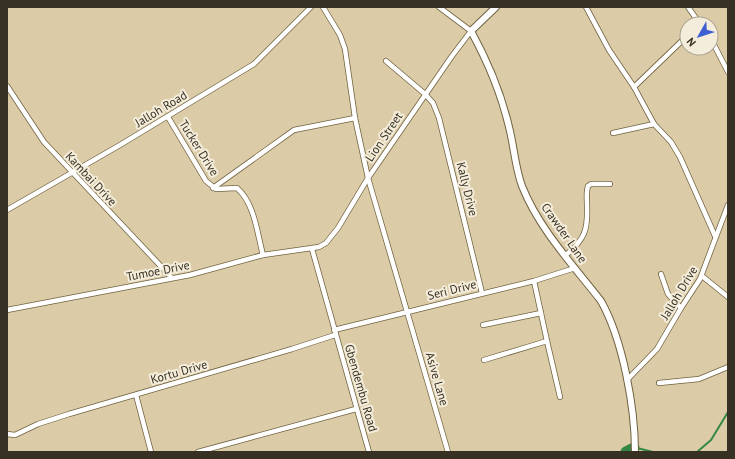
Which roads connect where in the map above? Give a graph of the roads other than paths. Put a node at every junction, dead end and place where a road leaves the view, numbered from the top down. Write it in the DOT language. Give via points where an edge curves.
graph roads {
  1 [pos="311,7"];
  2 [pos="323,7"];
  3 [pos="439,7"];
  4 [pos="496,7"];
  5 [pos="586,7"];
  6 [pos="688,7"];
  7 [pos="694,16"];
  8 [pos="471,31"];
  9 [pos="679,44"];
  10 [pos="719,55"];
  11 [pos="386,61"];
  12 [pos="728,72"];
  13 [pos="7,86"];
  14 [pos="634,87"];
  15 [pos="425,94"];
  16 [pos="168,116"];
  17 [pos="355,118"];
  18 [pos="654,124"];
  19 [pos="613,133"];
  20 [pos="72,173"];
  21 [pos="368,178"];
  22 [pos="610,184"];
  23 [pos="213,188"];
  24 [pos="728,205"];
  25 [pos="7,210"];
  26 [pos="715,236"];
  27 [pos="312,248"];
  28 [pos="263,255"];
  29 [pos="566,255"];
  30 [pos="575,268"];
  31 [pos="661,274"];
  32 [pos="702,276"];
  33 [pos="170,277"];
  34 [pos="534,281"];
  35 [pos="482,292"];
  36 [pos="728,296"];
  37 [pos="681,308"];
  38 [pos="7,310"];
  39 [pos="407,312"];
  40 [pos="541,313"];
  41 [pos="483,325"];
  42 [pos="334,332"];
  43 [pos="546,341"];
  44 [pos="484,360"];
  45 [pos="728,367"];
  46 [pos="627,380"];
  47 [pos="659,383"];
  48 [pos="136,395"];
  49 [pos="560,397"];
  50 [pos="356,409"];
  51 [pos="7,434"];
  52 [pos="635,449"];
  53 [pos="151,452"];
  54 [pos="198,452"];
  55 [pos="369,452"];
  56 [pos="448,452"];
  1 -- 16 [label="street, Jalloh Road" via="254,64"];
  2 -- 17 [label="street" via="340,35 345,49"];
  3 -- 8 [label="street"];
  4 -- 8 [label="street"];
  5 -- 14 [label="street" via="609,50"];
  6 -- 7 [label="street"];
  8 -- 15 [label="street, Lion Street"];
  8 -- 29 [label="street, Crawder Lane" via="502,99 522,186 539,221"];
  9 -- 14 [label="street"];
  10 -- 12 [label="street"];
  11 -- 15 [label="street, Kally Drive"];
  13 -- 20 [label="street, Kambai Drive" via="44,142"];
  14 -- 18 [label="street"];
  15 -- 21 [label="street, Lion Street"];
  15 -- 35 [label="street, Kally Drive" via="433,103 439,118"];
  16 -- 20 [label="street, Jalloh Road"];
  16 -- 23 [label="street, Tucker Drive" via="200,172"];
  17 -- 21 [label="street"];
  17 -- 23 [label="street" via="294,130"];
  18 -- 19 [label="street"];
  18 -- 26 [label="street" via="672,142"];
  20 -- 25 [label="street, Jalloh Road"];
  20 -- 33 [label="street, Kambai Drive"];
  21 -- 27 [label="street, Lion Street" via="326,243"];
  21 -- 39 [label="street"];
  22 -- 29 [label="street" via="588,186 584,234 579,244"];
  23 -- 28 [label="street, Tucker Drive" via="237,188 244,194"];
  24 -- 26 [label="street, Jalloh Drive"];
  26 -- 32 [label="street, Jalloh Drive"];
  27 -- 28 [label="street, Tumoe Drive"];
  27 -- 42 [label="street, Gbendembu Road"];
  28 -- 33 [label="street, Tumoe Drive" via="217,268"];
  29 -- 30 [label="street, Crawder Lane"];
  30 -- 34 [label="street, Seri Drive"];
  30 -- 46 [label="street, Crawder Lane" via="608,315"];
  31 -- 37 [label="street" via="668,294"];
  32 -- 36 [label="street"];
  32 -- 37 [label="street, Jalloh Drive"];
  33 -- 38 [label="street, Tumoe Drive"];
  34 -- 35 [label="street, Seri Drive"];
  34 -- 40 [label="street"];
  35 -- 39 [label="street, Seri Drive"];
  37 -- 46 [label="street, Jalloh Drive" via="657,349"];
  39 -- 42 [label="street, Seri Drive"];
  39 -- 56 [label="street, Asive Lane"];
  40 -- 41 [label="street"];
  40 -- 43 [label="street"];
  42 -- 48 [label="street, Kortu Drive"];
  42 -- 50 [label="street, Gbendembu Road"];
  43 -- 44 [label="street"];
  43 -- 49 [label="street"];
  45 -- 47 [label="street" via="699,379"];
  46 -- 52 [label="street, Crawder Lane" via="635,426"];
  48 -- 51 [label="street, Kortu Drive" via="38,424 15,435"];
  48 -- 53 [label="street"];
  50 -- 54 [label="street"];
  50 -- 55 [label="street, Gbendembu Road"];
}
